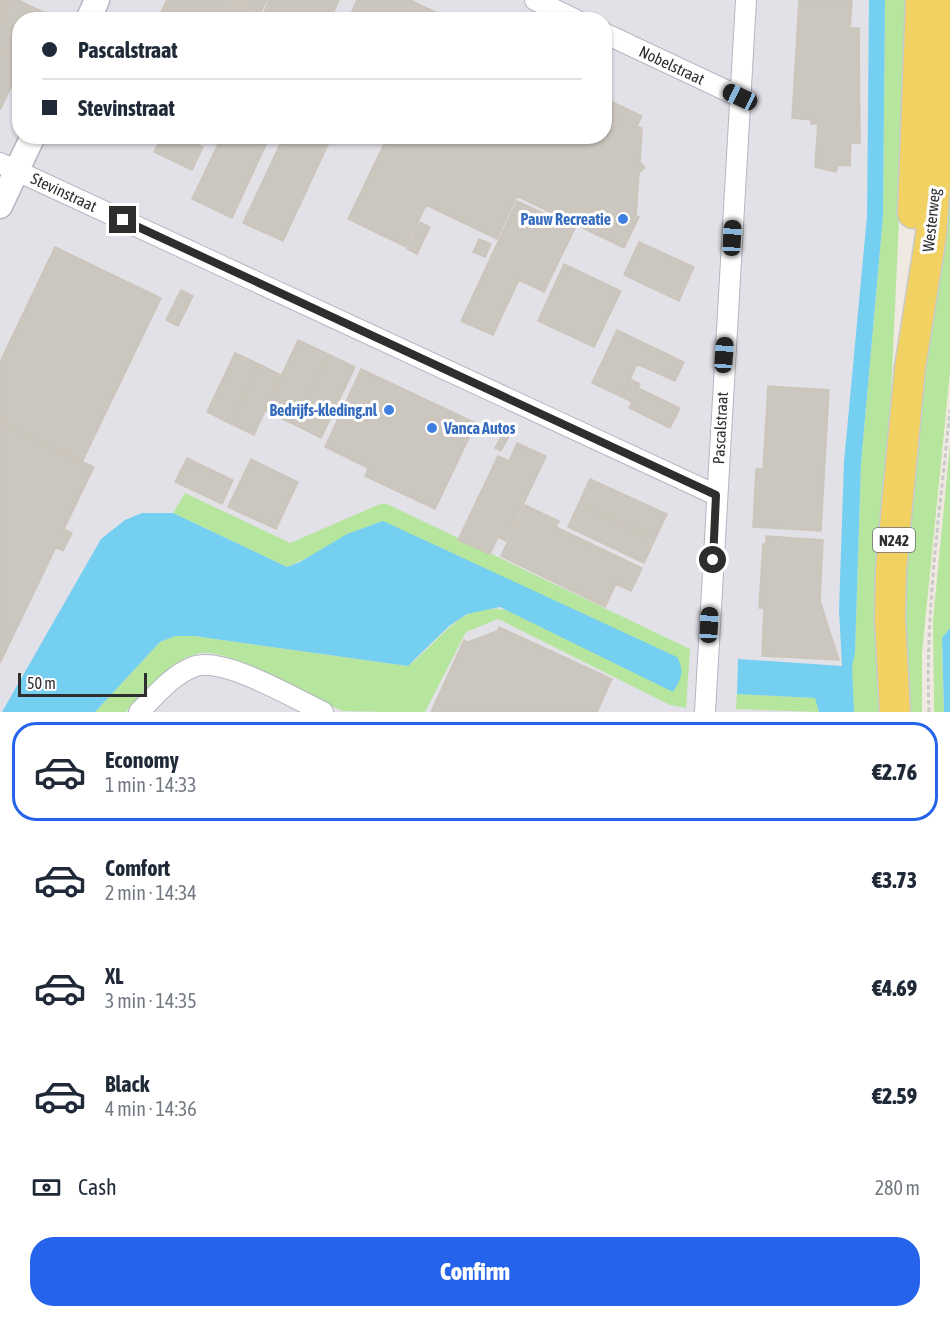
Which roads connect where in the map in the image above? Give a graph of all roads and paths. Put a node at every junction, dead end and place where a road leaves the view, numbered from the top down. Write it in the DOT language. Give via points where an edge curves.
graph roads {
  1 [pos="535,0"];
  2 [pos="746,0"];
  3 [pos="921,0"];
  4 [pos="949,0"];
  5 [pos="560,12"];
  6 [pos="612,37"];
  7 [pos="740,97"];
  8 [pos="26,144"];
  9 [pos="8,166"];
  10 [pos="0,206"];
  11 [pos="910,368"];
  12 [pos="950,410"];
  13 [pos="716,495"];
  14 [pos="139,712"];
  15 [pos="323,712"];
  16 [pos="705,712"];
  17 [pos="895,712"];
  18 [pos="929,712"];
  1 -- 5 [label="street"];
  2 -- 7 [label="street, Pascalstraat"];
  3 -- 11 [label="main road, Westerweg / N242"];
  4 -- 11 [label="main road, Westerweg / N242" via="931,235"];
  6 -- 7 [label="street, Nobelstraat"];
  7 -- 13 [label="street, Pascalstraat"];
  8 -- 9 [label="street"];
  9 -- 10 [label="street"];
  9 -- 13 [label="street, Stevinstraat"];
  11 -- 17 [label="main road, Westerweg / N242" via="891,570"];
  12 -- 18 [label="path" via="930,600"];
  13 -- 16 [label="street, Pascalstraat"];
  14 -- 15 [label="street" via="159,690 195,666 217,666 247,676"];
}
